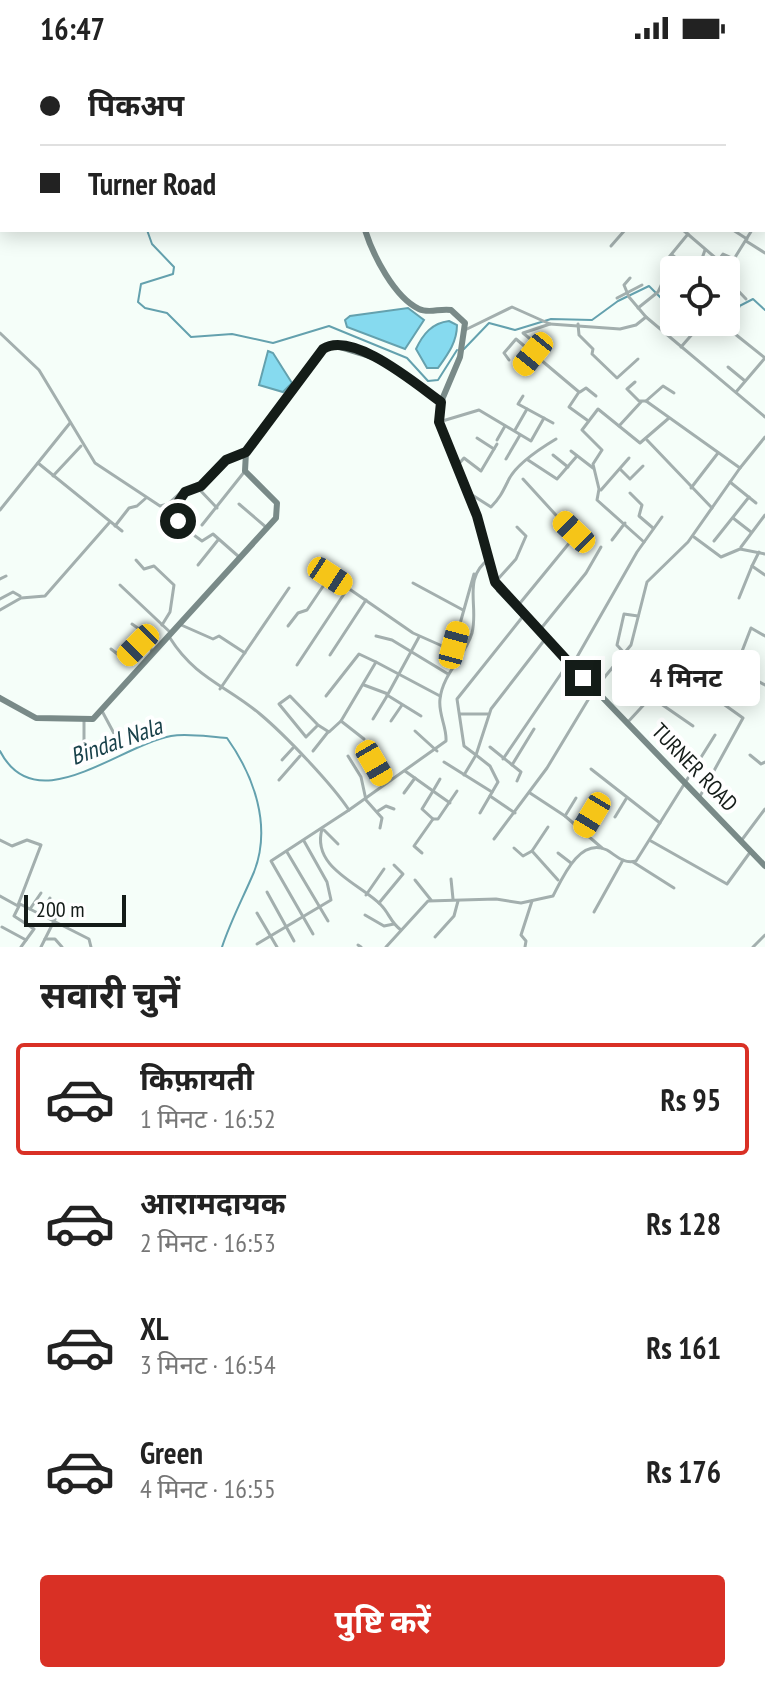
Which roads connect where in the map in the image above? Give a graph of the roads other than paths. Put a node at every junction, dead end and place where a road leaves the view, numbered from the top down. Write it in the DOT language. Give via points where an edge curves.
graph roads {
  1 [pos="366,232"];
  2 [pos="623,232"];
  3 [pos="686,232"];
  4 [pos="736,232"];
  5 [pos="751,232"];
  6 [pos="688,234"];
  7 [pos="747,240"];
  8 [pos="611,246"];
  9 [pos="705,250"];
  10 [pos="765,253"];
  11 [pos="672,255"];
  12 [pos="703,256"];
  13 [pos="712,256"];
  14 [pos="736,256"];
  15 [pos="630,278"];
  16 [pos="642,285"];
  17 [pos="660,287"];
  18 [pos="740,293"];
  19 [pos="629,295"];
  20 [pos="617,298"];
  21 [pos="746,299"];
  22 [pos="638,308"];
  23 [pos="646,317"];
  24 [pos="548,322"];
  25 [pos="578,324"];
  26 [pos="467,329"];
  27 [pos="0,333"];
  28 [pos="691,336"];
  29 [pos="738,336"];
  30 [pos="681,347"];
  31 [pos="533,354"];
  32 [pos="765,358"];
  33 [pos="638,359"];
  34 [pos="509,360"];
  35 [pos="728,367"];
  36 [pos="519,371"];
  37 [pos="745,381"];
  38 [pos="635,382"];
  39 [pos="579,392"];
  40 [pos="736,392"];
  41 [pos="674,393"];
  42 [pos="523,396"];
  43 [pos="596,396"];
  44 [pos="441,402"];
  45 [pos="644,402"];
  46 [pos="527,409"];
  47 [pos="765,417"];
  48 [pos="544,418"];
  49 [pos="669,418"];
  50 [pos="588,421"];
  51 [pos="439,422"];
  52 [pos="70,423"];
  53 [pos="553,423"];
  54 [pos="505,426"];
  55 [pos="619,426"];
  56 [pos="514,431"];
  57 [pos="520,435"];
  58 [pos="765,437"];
  59 [pos="477,438"];
  60 [pos="556,439"];
  61 [pos="647,440"];
  62 [pos="496,444"];
  63 [pos="82,446"];
  64 [pos="571,451"];
  65 [pos="246,452"];
  66 [pos="718,453"];
  67 [pos="553,455"];
  68 [pos="577,456"];
  69 [pos="629,458"];
  70 [pos="506,459"];
  71 [pos="528,460"];
  72 [pos="37,462"];
  73 [pos="457,466"];
  74 [pos="643,466"];
  75 [pos="568,467"];
  76 [pos="593,468"];
  77 [pos="740,468"];
  78 [pos="620,469"];
  79 [pos="245,471"];
  80 [pos="53,476"];
  81 [pos="523,479"];
  82 [pos="730,482"];
  83 [pos="198,488"];
  84 [pos="691,488"];
  85 [pos="185,492"];
  86 [pos="469,493"];
  87 [pos="599,493"];
  88 [pos="630,493"];
  89 [pos="749,497"];
  90 [pos="146,498"];
  91 [pos="756,503"];
  92 [pos="239,504"];
  93 [pos="217,508"];
  94 [pos="712,508"];
  95 [pos="0,510"];
  96 [pos="765,515"];
  97 [pos="662,517"];
  98 [pos="733,518"];
  99 [pos="109,523"];
  100 [pos="625,523"];
  101 [pos="202,525"];
  102 [pos="115,526"];
  103 [pos="517,527"];
  104 [pos="267,528"];
  105 [pos="653,528"];
  106 [pos="122,531"];
  107 [pos="751,532"];
  108 [pos="693,536"];
  109 [pos="218,540"];
  110 [pos="612,540"];
  111 [pos="714,541"];
  112 [pos="644,542"];
  113 [pos="601,547"];
  114 [pos="740,549"];
  115 [pos="759,552"];
  116 [pos="765,554"];
  117 [pos="240,558"];
  118 [pos="489,559"];
  119 [pos="136,560"];
  120 [pos="198,565"];
  121 [pos="752,566"];
  122 [pos="319,568"];
  123 [pos="477,570"];
  124 [pos="765,575"];
  125 [pos="6,576"];
  126 [pos="330,576"];
  127 [pos="0,579"];
  128 [pos="495,582"];
  129 [pos="413,583"];
  130 [pos="120,585"];
  131 [pos="289,588"];
  132 [pos="348,588"];
  133 [pos="21,598"];
  134 [pos="739,598"];
  135 [pos="0,599"];
  136 [pos="366,600"];
  137 [pos="516,608"];
  138 [pos="0,610"];
  139 [pos="463,610"];
  140 [pos="524,615"];
  141 [pos="638,616"];
  142 [pos="132,624"];
  143 [pos="179,624"];
  144 [pos="162,625"];
  145 [pos="288,626"];
  146 [pos="539,631"];
  147 [pos="620,632"];
  148 [pos="170,634"];
  149 [pos="634,635"];
  150 [pos="376,636"];
  151 [pos="419,636"];
  152 [pos="765,636"];
  153 [pos="546,638"];
  154 [pos="149,645"];
  155 [pos="111,649"];
  156 [pos="411,651"];
  157 [pos="245,653"];
  158 [pos="625,654"];
  159 [pos="152,655"];
  160 [pos="330,655"];
  161 [pos="376,662"];
  162 [pos="571,664"];
  163 [pos="297,665"];
  164 [pos="736,669"];
  165 [pos="448,674"];
  166 [pos="399,675"];
  167 [pos="364,685"];
  168 [pos="765,685"];
  169 [pos="220,689"];
  170 [pos="594,690"];
  171 [pos="326,696"];
  172 [pos="386,696"];
  173 [pos="440,696"];
  174 [pos="0,698"];
  175 [pos="402,705"];
  176 [pos="102,711"];
  177 [pos="488,714"];
  178 [pos="459,715"];
  179 [pos="421,716"];
  180 [pos="373,719"];
  181 [pos="84,721"];
  182 [pos="341,721"];
  183 [pos="391,721"];
  184 [pos="627,723"];
  185 [pos="318,725"];
  186 [pos="693,726"];
  187 [pos="534,729"];
  188 [pos="415,731"];
  189 [pos="328,732"];
  190 [pos="519,733"];
  191 [pos="715,735"];
  192 [pos="117,739"];
  193 [pos="364,739"];
  194 [pos="527,740"];
  195 [pos="490,747"];
  196 [pos="293,748"];
  197 [pos="313,751"];
  198 [pos="437,751"];
  199 [pos="476,755"];
  200 [pos="750,755"];
  201 [pos="300,756"];
  202 [pos="348,756"];
  203 [pos="503,759"];
  204 [pos="282,760"];
  205 [pos="765,760"];
  206 [pos="84,761"];
  207 [pos="444,762"];
  208 [pos="374,763"];
  209 [pos="512,765"];
  210 [pos="591,769"];
  211 [pos="405,771"];
  212 [pos="464,775"];
  213 [pos="415,778"];
  214 [pos="440,779"];
  215 [pos="279,780"];
  216 [pos="517,781"];
  217 [pos="684,782"];
  218 [pos="386,783"];
  219 [pos="433,791"];
  220 [pos="457,791"];
  221 [pos="404,793"];
  222 [pos="530,793"];
  223 [pos="491,794"];
  224 [pos="364,797"];
  225 [pos="576,798"];
  226 [pos="699,798"];
  227 [pos="626,799"];
  228 [pos="450,803"];
  229 [pos="394,809"];
  230 [pos="765,809"];
  231 [pos="349,810"];
  232 [pos="378,811"];
  233 [pos="480,813"];
  234 [pos="515,813"];
  235 [pos="592,815"];
  236 [pos="565,816"];
  237 [pos="615,817"];
  238 [pos="433,819"];
  239 [pos="660,823"];
  240 [pos="548,827"];
  241 [pos="380,828"];
  242 [pos="323,829"];
  243 [pos="583,831"];
  244 [pos="494,839"];
  245 [pos="0,840"];
  246 [pos="303,840"];
  247 [pos="651,841"];
  248 [pos="741,841"];
  249 [pos="338,844"];
  250 [pos="514,848"];
  251 [pos="602,848"];
  252 [pos="287,851"];
  253 [pos="532,851"];
  254 [pos="751,851"];
  255 [pos="422,853"];
  256 [pos="558,853"];
  257 [pos="623,860"];
  258 [pos="633,862"];
  259 [pos="571,863"];
  260 [pos="394,865"];
  261 [pos="765,866"];
  262 [pos="384,869"];
  263 [pos="451,879"];
  264 [pos="415,880"];
  265 [pos="558,880"];
  266 [pos="674,888"];
  267 [pos="267,892"];
  268 [pos="41,893"];
  269 [pos="366,895"];
  270 [pos="0,896"];
  271 [pos="50,898"];
  272 [pos="431,900"];
  273 [pos="456,900"];
  274 [pos="532,901"];
  275 [pos="379,903"];
  276 [pos="62,905"];
  277 [pos="18,906"];
  278 [pos="320,907"];
  279 [pos="30,909"];
  280 [pos="594,912"];
  281 [pos="257,913"];
  282 [pos="41,915"];
  283 [pos="365,915"];
  284 [pos="303,916"];
  285 [pos="53,921"];
  286 [pos="328,921"];
  287 [pos="394,924"];
  288 [pos="287,925"];
  289 [pos="2,927"];
  290 [pos="401,930"];
  291 [pos="313,934"];
  292 [pos="765,935"];
  293 [pos="270,936"];
  294 [pos="435,937"];
  295 [pos="45,939"];
  296 [pos="26,940"];
  297 [pos="294,941"];
  298 [pos="257,944"];
  299 [pos="21,947"];
  300 [pos="41,947"];
  301 [pos="62,947"];
  302 [pos="91,947"];
  303 [pos="277,947"];
  304 [pos="386,947"];
  305 [pos="525,947"];
  306 [pos="753,947"];
  1 -- 26 [label="main road" via="377,259 412,305 425,311 451,310"];
  2 -- 8 [label="street"];
  3 -- 6 [label="street"];
  4 -- 7 [label="street"];
  5 -- 7 [label="street"];
  6 -- 9 [label="street"];
  6 -- 11 [label="street"];
  7 -- 10 [label="street"];
  7 -- 14 [label="street"];
  9 -- 12 [label="street"];
  9 -- 13 [label="street"];
  15 -- 19 [label="street" via="624,285"];
  16 -- 19 [label="street"];
  17 -- 22 [label="street"];
  18 -- 21 [label="street"];
  19 -- 20 [label="street"];
  19 -- 22 [label="street"];
  22 -- 23 [label="street"];
  23 -- 25 [label="street" via="622,329"];
  23 -- 30 [label="street"];
  24 -- 25 [label="street"];
  24 -- 26 [label="street" via="512,307"];
  24 -- 31 [label="street" via="523,333 540,347"];
  25 -- 33 [label="street" via="592,354 617,378"];
  26 -- 44 [label="main road, TURNER ROAD"];
  27 -- 52 [label="street" via="39,370"];
  28 -- 30 [label="street"];
  29 -- 32 [label="street"];
  30 -- 40 [label="street"];
  31 -- 34 [label="street" via="516,339 504,353"];
  31 -- 36 [label="street"];
  31 -- 39 [label="street"];
  32 -- 37 [label="street"];
  35 -- 37 [label="street"];
  37 -- 40 [label="street"];
  38 -- 45 [label="street" via="627,389"];
  39 -- 43 [label="street" via="586,388"];
  39 -- 50 [label="street" via="569,407"];
  40 -- 47 [label="street"];
  41 -- 45 [label="street" via="663,386"];
  42 -- 46 [label="street" via="518,404"];
  44 -- 51 [label="main road, TURNER ROAD"];
  44 -- 65 [label="main road" via="379,359 330,345"];
  45 -- 49 [label="street"];
  45 -- 55 [label="street"];
  46 -- 48 [label="street"];
  46 -- 56 [label="street"];
  48 -- 53 [label="street"];
  48 -- 57 [label="street" via="531,441"];
  49 -- 61 [label="street"];
  49 -- 66 [label="street"];
  50 -- 55 [label="street" via="598,409"];
  50 -- 76 [label="street" via="582,432 602,450"];
  51 -- 54 [label="street" via="479,410"];
  51 -- 73 [label="main road, TURNER ROAD"];
  52 -- 63 [label="street"];
  52 -- 72 [label="street"];
  54 -- 56 [label="street"];
  54 -- 62 [label="street"];
  55 -- 61 [label="street" via="638,443"];
  56 -- 57 [label="street"];
  57 -- 70 [label="street"];
  58 -- 77 [label="street"];
  59 -- 62 [label="street"];
  60 -- 71 [label="street"];
  61 -- 84 [label="street"];
  62 -- 73 [label="street" via="481,471 464,458"];
  63 -- 80 [label="street"];
  63 -- 90 [label="street" via="101,469"];
  64 -- 68 [label="street"];
  65 -- 79 [label="main road"];
  65 -- 83 [label="street" via="226,460"];
  66 -- 77 [label="street"];
  66 -- 84 [label="street"];
  67 -- 75 [label="street"];
  68 -- 75 [label="street"];
  68 -- 76 [label="street"];
  69 -- 78 [label="street"];
  71 -- 75 [label="street" via="557,479"];
  71 -- 86 [label="street" via="491,507"];
  72 -- 80 [label="street"];
  72 -- 95 [label="street"];
  73 -- 86 [label="main road, TURNER ROAD"];
  74 -- 78 [label="street" via="630,479"];
  76 -- 87 [label="street"];
  77 -- 82 [label="street"];
  78 -- 87 [label="street"];
  79 -- 93 [label="street"];
  79 -- 104 [label="main road" via="279,506"];
  80 -- 99 [label="street"];
  81 -- 137 [label="street" via="575,536"];
  82 -- 89 [label="street"];
  82 -- 94 [label="street"];
  83 -- 85 [label="street"];
  83 -- 93 [label="street"];
  84 -- 94 [label="street"];
  85 -- 90 [label="street" via="166,506"];
  85 -- 109 [label="street" via="171,515 201,540 212,534"];
  86 -- 118 [label="main road, TURNER ROAD"];
  87 -- 100 [label="street" via="597,500"];
  88 -- 105 [label="street" via="642,505 639,516"];
  89 -- 91 [label="street"];
  89 -- 98 [label="street"];
  90 -- 102 [label="street"];
  92 -- 104 [label="street"];
  93 -- 101 [label="street"];
  94 -- 108 [label="street"];
  96 -- 107 [label="street"];
  97 -- 105 [label="street"];
  98 -- 107 [label="street"];
  98 -- 111 [label="street"];
  99 -- 102 [label="street"];
  99 -- 133 [label="street" via="45,596"];
  100 -- 110 [label="street"];
  100 -- 112 [label="street"];
  102 -- 106 [label="street"];
  103 -- 128 [label="street" via="526,536 516,559"];
  104 -- 117 [label="main road"];
  105 -- 112 [label="street"];
  107 -- 114 [label="street"];
  108 -- 114 [label="street" via="721,557"];
  108 -- 141 [label="street" via="647,582"];
  109 -- 117 [label="street"];
  109 -- 120 [label="street"];
  112 -- 162 [label="street"];
  113 -- 146 [label="street"];
  114 -- 115 [label="street"];
  115 -- 116 [label="street"];
  115 -- 121 [label="street"];
  117 -- 143 [label="main road"];
  118 -- 123 [label="street"];
  118 -- 128 [label="main road, TURNER ROAD"];
  119 -- 144 [label="street" via="144,569 153,566 174,585"];
  121 -- 124 [label="street"];
  121 -- 134 [label="street"];
  122 -- 126 [label="street"];
  123 -- 139 [label="street"];
  123 -- 165 [label="street" via="471,636"];
  125 -- 127 [label="street"];
  126 -- 132 [label="street"];
  126 -- 145 [label="street" via="306,611 296,614"];
  128 -- 137 [label="main road, TURNER ROAD"];
  129 -- 139 [label="street"];
  130 -- 144 [label="street"];
  131 -- 157 [label="street"];
  132 -- 136 [label="street"];
  132 -- 163 [label="street"];
  133 -- 135 [label="street" via="13,592"];
  133 -- 138 [label="street"];
  136 -- 151 [label="street"];
  136 -- 160 [label="street"];
  137 -- 140 [label="main road, TURNER ROAD"];
  139 -- 151 [label="street" via="452,649"];
  140 -- 146 [label="main road, TURNER ROAD"];
  140 -- 178 [label="street" via="458,697"];
  141 -- 147 [label="street" via="625,613"];
  141 -- 149 [label="street"];
  142 -- 154 [label="street" via="148,635"];
  143 -- 148 [label="main road"];
  143 -- 157 [label="street" via="213,639 219,636"];
  144 -- 148 [label="street"];
  146 -- 153 [label="main road, TURNER ROAD"];
  147 -- 149 [label="street"];
  147 -- 158 [label="street" via="617,645"];
  148 -- 159 [label="main road"];
  148 -- 169 [label="street" via="183,658"];
  149 -- 158 [label="street"];
  150 -- 156 [label="street"];
  151 -- 156 [label="street"];
  152 -- 164 [label="street" via="751,628"];
  153 -- 162 [label="main road, TURNER ROAD"];
  153 -- 177 [label="street"];
  154 -- 155 [label="street" via="139,644 124,659"];
  154 -- 159 [label="street"];
  156 -- 165 [label="street"];
  156 -- 166 [label="street"];
  157 -- 169 [label="street"];
  158 -- 170 [label="street"];
  159 -- 176 [label="main road"];
  161 -- 166 [label="street"];
  161 -- 167 [label="street"];
  161 -- 171 [label="street" via="359,654"];
  162 -- 170 [label="main road, TURNER ROAD"];
  162 -- 190 [label="street"];
  164 -- 168 [label="street"];
  164 -- 226 [label="street" via="722,703 743,717"];
  165 -- 173 [label="street"];
  166 -- 172 [label="street"];
  166 -- 173 [label="street"];
  167 -- 172 [label="street"];
  167 -- 182 [label="street"];
  169 -- 196 [label="street" via="258,712"];
  170 -- 184 [label="main road, TURNER ROAD"];
  170 -- 222 [label="street"];
  172 -- 175 [label="street"];
  172 -- 180 [label="street"];
  173 -- 198 [label="street" via="446,738"];
  174 -- 181 [label="main road" via="36,718"];
  175 -- 179 [label="street"];
  175 -- 183 [label="street"];
  176 -- 181 [label="main road"];
  176 -- 192 [label="street"];
  177 -- 178 [label="street"];
  177 -- 199 [label="street"];
  178 -- 199 [label="street" via="464,746"];
  181 -- 206 [label="street"];
  182 -- 189 [label="street"];
  182 -- 193 [label="street"];
  184 -- 186 [label="street" via="651,697"];
  184 -- 217 [label="main road, TURNER ROAD"];
  185 -- 185 [label="street" via="306,737 279,704 290,696"];
  185 -- 189 [label="street"];
  187 -- 194 [label="street"];
  188 -- 198 [label="street"];
  189 -- 197 [label="street"];
  190 -- 194 [label="street"];
  190 -- 203 [label="street"];
  191 -- 217 [label="street"];
  194 -- 209 [label="street"];
  195 -- 203 [label="street"];
  196 -- 201 [label="street"];
  196 -- 204 [label="street"];
  198 -- 211 [label="street"];
  199 -- 212 [label="street"];
  199 -- 223 [label="street" via="498,782"];
  200 -- 205 [label="street" via="761,764"];
  201 -- 215 [label="street"];
  201 -- 231 [label="street"];
  202 -- 224 [label="street" via="361,777"];
  203 -- 209 [label="street"];
  207 -- 212 [label="street"];
  208 -- 218 [label="street"];
  209 -- 216 [label="street" via="521,772"];
  210 -- 227 [label="street"];
  211 -- 213 [label="street"];
  211 -- 218 [label="street"];
  212 -- 223 [label="street"];
  213 -- 219 [label="street"];
  213 -- 221 [label="street"];
  214 -- 219 [label="street"];
  217 -- 226 [label="main road, TURNER ROAD"];
  217 -- 239 [label="street"];
  218 -- 224 [label="street"];
  219 -- 228 [label="street"];
  219 -- 238 [label="street" via="422,809"];
  220 -- 228 [label="street"];
  222 -- 234 [label="street"];
  222 -- 236 [label="street"];
  223 -- 233 [label="street"];
  223 -- 234 [label="street"];
  224 -- 231 [label="street"];
  224 -- 232 [label="street"];
  225 -- 236 [label="street"];
  226 -- 248 [label="main road, TURNER ROAD"];
  227 -- 237 [label="street"];
  227 -- 239 [label="street"];
  228 -- 238 [label="street"];
  229 -- 232 [label="street"];
  230 -- 248 [label="street"];
  231 -- 242 [label="street"];
  232 -- 241 [label="street" via="384,821"];
  234 -- 244 [label="street"];
  235 -- 243 [label="street"];
  236 -- 243 [label="street"];
  238 -- 255 [label="street" via="414,846"];
  239 -- 247 [label="street"];
  240 -- 253 [label="street"];
  242 -- 246 [label="street"];
  242 -- 249 [label="street"];
  242 -- 269 [label="street" via="320,841 326,858"];
  243 -- 251 [label="street"];
  245 -- 277 [label="street" via="10,846 27,840 41,845"];
  246 -- 252 [label="street"];
  246 -- 278 [label="street" via="327,882 331,898"];
  247 -- 254 [label="street" via="727,884"];
  247 -- 258 [label="street"];
  248 -- 254 [label="main road, TURNER ROAD"];
  250 -- 253 [label="street" via="522,856"];
  251 -- 257 [label="street"];
  251 -- 259 [label="street"];
  252 -- 278 [label="street"];
  252 -- 284 [label="street" via="271,862"];
  253 -- 265 [label="street"];
  254 -- 261 [label="main road, TURNER ROAD"];
  256 -- 259 [label="street"];
  257 -- 258 [label="street"];
  257 -- 280 [label="street"];
  258 -- 266 [label="street"];
  259 -- 265 [label="street"];
  260 -- 275 [label="street" via="403,875"];
  262 -- 269 [label="street"];
  263 -- 273 [label="street"];
  264 -- 272 [label="street"];
  265 -- 274 [label="street" via="553,896"];
  267 -- 288 [label="street"];
  268 -- 279 [label="street"];
  269 -- 275 [label="street"];
  270 -- 277 [label="street"];
  271 -- 282 [label="street"];
  272 -- 273 [label="street"];
  272 -- 290 [label="street"];
  273 -- 274 [label="street"];
  273 -- 294 [label="street" via="454,916"];
  274 -- 305 [label="street" via="521,935"];
  275 -- 287 [label="street"];
  276 -- 285 [label="street"];
  277 -- 279 [label="street"];
  277 -- 296 [label="street" via="15,917 34,929"];
  278 -- 284 [label="street"];
  278 -- 286 [label="street"];
  279 -- 282 [label="street"];
  281 -- 293 [label="street"];
  282 -- 285 [label="street"];
  283 -- 287 [label="street" via="384,926"];
  284 -- 288 [label="street"];
  284 -- 291 [label="street"];
  285 -- 295 [label="street"];
  285 -- 302 [label="street" via="89,939"];
  287 -- 290 [label="street"];
  288 -- 293 [label="street"];
  288 -- 297 [label="street"];
  289 -- 296 [label="street"];
  290 -- 304 [label="street"];
  292 -- 306 [label="street"];
  293 -- 298 [label="street"];
  293 -- 303 [label="street"];
  295 -- 300 [label="street"];
  295 -- 301 [label="street" via="55,939"];
  296 -- 299 [label="street"];
}
